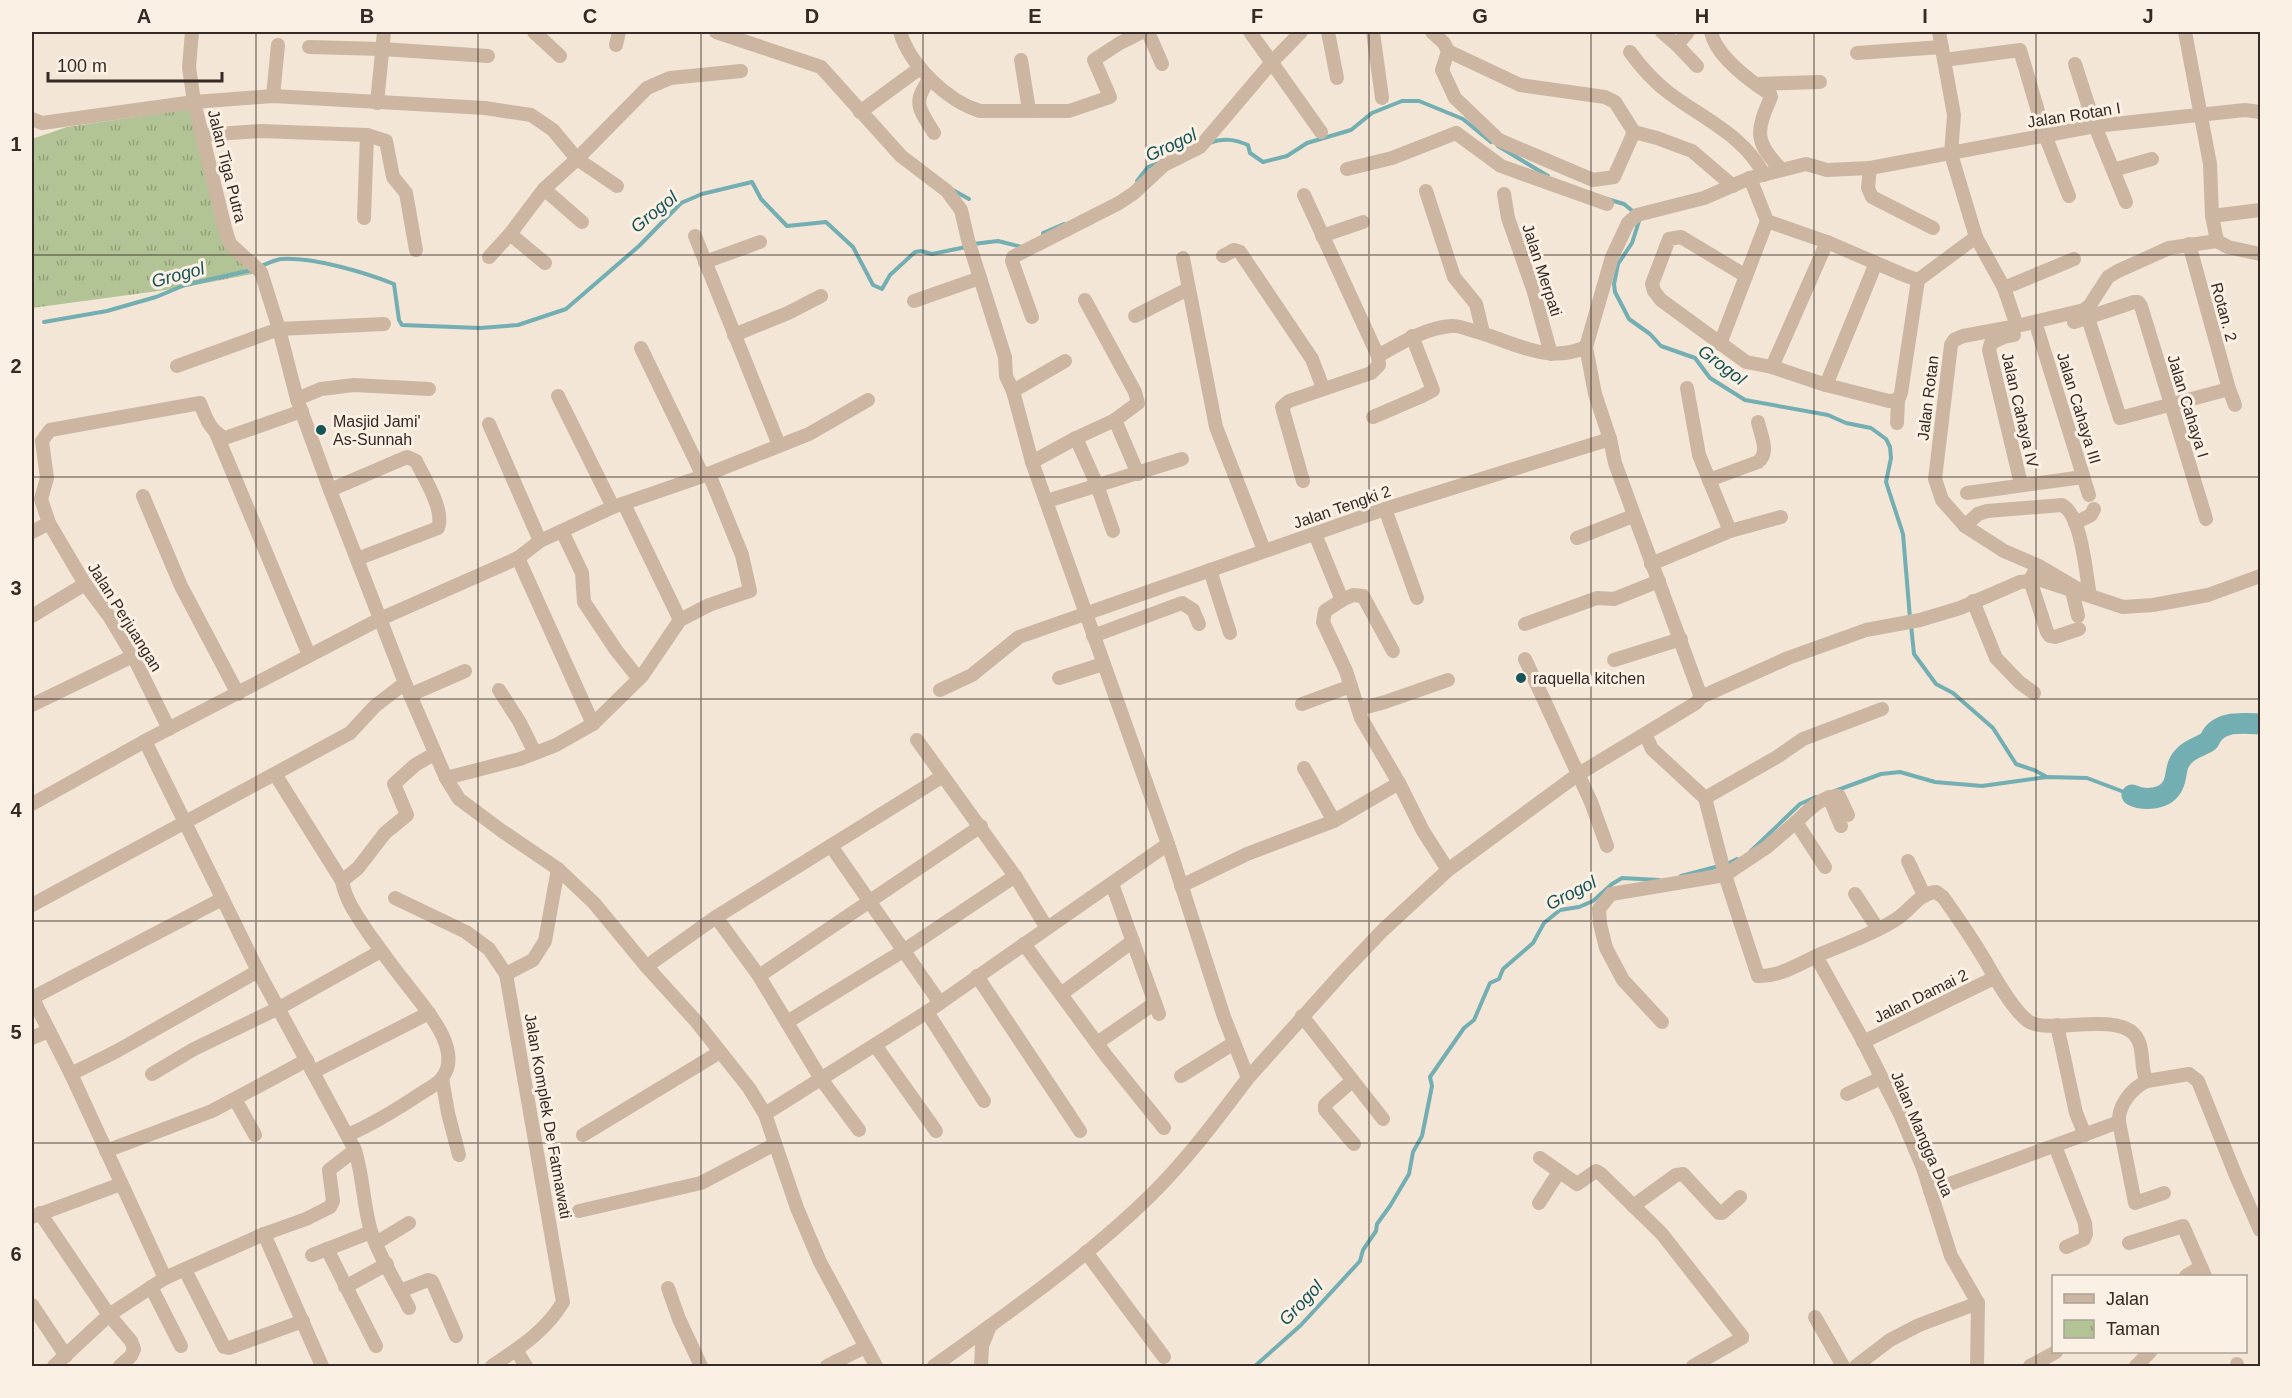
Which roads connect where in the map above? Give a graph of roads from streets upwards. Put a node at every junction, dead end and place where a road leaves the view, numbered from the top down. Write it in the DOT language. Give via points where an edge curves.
graph roads {
  1 [pos="192,32"];
  2 [pos="384,32"];
  3 [pos="534,32"];
  4 [pos="716,32"];
  5 [pos="900,32"];
  6 [pos="1142,32"];
  7 [pos="1148,32"];
  8 [pos="1250,32"];
  9 [pos="1300,32"];
  10 [pos="1328,32"];
  11 [pos="1373,32"];
  12 [pos="1432,32"];
  13 [pos="1662,32"];
  14 [pos="1688,32"];
  15 [pos="1711,32"];
  16 [pos="1939,32"];
  17 [pos="2185,32"];
  18 [pos="278,45"];
  19 [pos="1677,45"];
  20 [pos="309,47"];
  21 [pos="382,49"];
  22 [pos="1448,51"];
  23 [pos="1630,52"];
  24 [pos="1857,53"];
  25 [pos="1943,54"];
  26 [pos="488,56"];
  27 [pos="560,56"];
  28 [pos="1021,60"];
  29 [pos="1272,62"];
  30 [pos="1162,63"];
  31 [pos="2075,64"];
  32 [pos="1697,66"];
  33 [pos="920,68"];
  34 [pos="741,71"];
  35 [pos="1337,78"];
  36 [pos="930,79"];
  37 [pos="1820,82"];
  38 [pos="1756,84"];
  39 [pos="273,96"];
  40 [pos="1382,98"];
  41 [pos="194,102"];
  42 [pos="377,103"];
  43 [pos="1029,110"];
  44 [pos="860,112"];
  45 [pos="2260,112"];
  46 [pos="2202,115"];
  47 [pos="32,119"];
  48 [pos="1462,121"];
  49 [pos="2095,126"];
  50 [pos="1321,132"];
  51 [pos="1634,132"];
  52 [pos="934,133"];
  53 [pos="203,135"];
  54 [pos="367,135"];
  55 [pos="2045,135"];
  56 [pos="1952,154"];
  57 [pos="577,159"];
  58 [pos="2152,159"];
  59 [pos="1870,168"];
  60 [pos="1347,169"];
  61 [pos="2113,170"];
  62 [pos="1768,173"];
  63 [pos="617,186"];
  64 [pos="1733,186"];
  65 [pos="544,189"];
  66 [pos="1426,190"];
  67 [pos="1304,195"];
  68 [pos="1504,195"];
  69 [pos="2069,196"];
  70 [pos="2126,202"];
  71 [pos="1607,204"];
  72 [pos="2260,210"];
  73 [pos="2212,216"];
  74 [pos="364,218"];
  75 [pos="1767,221"];
  76 [pos="582,222"];
  77 [pos="1363,222"];
  78 [pos="1933,228"];
  79 [pos="510,234"];
  80 [pos="695,236"];
  81 [pos="1322,236"];
  82 [pos="1976,237"];
  83 [pos="760,242"];
  84 [pos="1827,242"];
  85 [pos="2217,242"];
  86 [pos="2189,244"];
  87 [pos="416,250"];
  88 [pos="2260,254"];
  89 [pos="489,256"];
  90 [pos="1223,256"];
  91 [pos="1183,258"];
  92 [pos="2074,259"];
  93 [pos="705,262"];
  94 [pos="545,263"];
  95 [pos="1876,263"];
  96 [pos="1746,276"];
  97 [pos="980,278"];
  98 [pos="1918,280"];
  99 [pos="2004,288"];
  100 [pos="1188,289"];
  101 [pos="822,296"];
  102 [pos="1085,300"];
  103 [pos="914,301"];
  104 [pos="1135,316"];
  105 [pos="1032,317"];
  106 [pos="2090,317"];
  107 [pos="384,324"];
  108 [pos="2017,326"];
  109 [pos="279,329"];
  110 [pos="2038,331"];
  111 [pos="1483,333"];
  112 [pos="734,335"];
  113 [pos="1412,336"];
  114 [pos="1720,345"];
  115 [pos="1586,347"];
  116 [pos="641,348"];
  117 [pos="1551,354"];
  118 [pos="1378,356"];
  119 [pos="1065,361"];
  120 [pos="177,366"];
  121 [pos="1772,367"];
  122 [pos="1826,385"];
  123 [pos="1323,388"];
  124 [pos="1687,388"];
  125 [pos="429,389"];
  126 [pos="2229,389"];
  127 [pos="1013,391"];
  128 [pos="558,396"];
  129 [pos="868,400"];
  130 [pos="1898,400"];
  131 [pos="299,405"];
  132 [pos="2235,405"];
  133 [pos="2172,406"];
  134 [pos="1372,417"];
  135 [pos="1115,420"];
  136 [pos="1758,422"];
  137 [pos="1897,423"];
  138 [pos="489,424"];
  139 [pos="216,433"];
  140 [pos="1076,438"];
  141 [pos="1610,439"];
  142 [pos="778,445"];
  143 [pos="1182,459"];
  144 [pos="1032,462"];
  145 [pos="1138,474"];
  146 [pos="706,475"];
  147 [pos="2083,477"];
  148 [pos="1709,480"];
  149 [pos="1303,481"];
  150 [pos="2021,484"];
  151 [pos="1097,485"];
  152 [pos="330,490"];
  153 [pos="1967,493"];
  154 [pos="2089,495"];
  155 [pos="143,496"];
  156 [pos="1047,501"];
  157 [pos="618,506"];
  158 [pos="1385,509"];
  159 [pos="2094,509"];
  160 [pos="1633,516"];
  161 [pos="1781,518"];
  162 [pos="2206,519"];
  163 [pos="49,523"];
  164 [pos="2075,523"];
  165 [pos="1965,526"];
  166 [pos="562,531"];
  167 [pos="1113,531"];
  168 [pos="1730,531"];
  169 [pos="32,532"];
  170 [pos="1315,534"];
  171 [pos="1576,538"];
  172 [pos="540,542"];
  173 [pos="1264,550"];
  174 [pos="518,558"];
  175 [pos="357,559"];
  176 [pos="1651,564"];
  177 [pos="2038,566"];
  178 [pos="1210,570"];
  179 [pos="2260,576"];
  180 [pos="2030,580"];
  181 [pos="1659,581"];
  182 [pos="85,584"];
  183 [pos="2072,591"];
  184 [pos="2090,596"];
  185 [pos="1417,598"];
  186 [pos="1342,600"];
  187 [pos="1972,601"];
  188 [pos="1087,613"];
  189 [pos="32,616"];
  190 [pos="380,619"];
  191 [pos="680,620"];
  192 [pos="1199,624"];
  193 [pos="1525,624"];
  194 [pos="1230,633"];
  195 [pos="1093,636"];
  196 [pos="1681,639"];
  197 [pos="1393,651"];
  198 [pos="309,655"];
  199 [pos="133,656"];
  200 [pos="1525,659"];
  201 [pos="1614,660"];
  202 [pos="1103,664"];
  203 [pos="465,671"];
  204 [pos="1059,678"];
  205 [pos="639,679"];
  206 [pos="1448,680"];
  207 [pos="1351,686"];
  208 [pos="407,689"];
  209 [pos="499,690"];
  210 [pos="940,690"];
  211 [pos="2034,693"];
  212 [pos="238,694"];
  213 [pos="1701,697"];
  214 [pos="1302,704"];
  215 [pos="32,705"];
  216 [pos="1359,709"];
  217 [pos="1882,709"];
  218 [pos="592,724"];
  219 [pos="170,729"];
  220 [pos="1645,735"];
  221 [pos="917,740"];
  222 [pos="145,741"];
  223 [pos="535,753"];
  224 [pos="434,754"];
  225 [pos="1304,768"];
  226 [pos="275,774"];
  227 [pos="1577,775"];
  228 [pos="943,776"];
  229 [pos="446,778"];
  230 [pos="1399,783"];
  231 [pos="1705,798"];
  232 [pos="32,804"];
  233 [pos="1334,821"];
  234 [pos="1844,821"];
  235 [pos="1797,822"];
  236 [pos="185,824"];
  237 [pos="981,826"];
  238 [pos="1168,844"];
  239 [pos="831,846"];
  240 [pos="1606,846"];
  241 [pos="1908,861"];
  242 [pos="1724,866"];
  243 [pos="1825,867"];
  244 [pos="558,869"];
  245 [pos="1448,870"];
  246 [pos="1015,876"];
  247 [pos="342,881"];
  248 [pos="1112,884"];
  249 [pos="1181,886"];
  250 [pos="1855,894"];
  251 [pos="1924,895"];
  252 [pos="395,898"];
  253 [pos="222,899"];
  254 [pos="870,900"];
  255 [pos="32,905"];
  256 [pos="716,917"];
  257 [pos="1047,928"];
  258 [pos="1873,932"];
  259 [pos="1133,941"];
  260 [pos="1024,944"];
  261 [pos="381,951"];
  262 [pos="903,951"];
  263 [pos="1816,956"];
  264 [pos="654,961"];
  265 [pos="258,971"];
  266 [pos="506,974"];
  267 [pos="759,976"];
  268 [pos="977,976"];
  269 [pos="1994,978"];
  270 [pos="1061,994"];
  271 [pos="32,997"];
  272 [pos="940,1003"];
  273 [pos="279,1008"];
  274 [pos="927,1012"];
  275 [pos="429,1013"];
  276 [pos="1302,1016"];
  277 [pos="787,1022"];
  278 [pos="1662,1022"];
  279 [pos="2057,1025"];
  280 [pos="48,1031"];
  281 [pos="32,1038"];
  282 [pos="1863,1042"];
  283 [pos="1097,1043"];
  284 [pos="1234,1043"];
  285 [pos="875,1045"];
  286 [pos="720,1052"];
  287 [pos="310,1066"];
  288 [pos="71,1074"];
  289 [pos="152,1074"];
  290 [pos="1181,1076"];
  291 [pos="442,1078"];
  292 [pos="1248,1078"];
  293 [pos="1881,1078"];
  294 [pos="821,1079"];
  295 [pos="1352,1081"];
  296 [pos="2147,1081"];
  297 [pos="1847,1094"];
  298 [pos="235,1099"];
  299 [pos="984,1101"];
  300 [pos="765,1114"];
  301 [pos="1383,1119"];
  302 [pos="2120,1122"];
  303 [pos="1164,1128"];
  304 [pos="860,1130"];
  305 [pos="936,1131"];
  306 [pos="1080,1131"];
  307 [pos="583,1134"];
  308 [pos="255,1135"];
  309 [pos="348,1135"];
  310 [pos="2085,1135"];
  311 [pos="1354,1143"];
  312 [pos="775,1144"];
  313 [pos="2055,1146"];
  314 [pos="355,1150"];
  315 [pos="106,1151"];
  316 [pos="459,1155"];
  317 [pos="1540,1158"];
  318 [pos="1559,1172"];
  319 [pos="121,1184"];
  320 [pos="1930,1191"];
  321 [pos="2164,1193"];
  322 [pos="1740,1197"];
  323 [pos="1539,1203"];
  324 [pos="1633,1206"];
  325 [pos="579,1211"];
  326 [pos="36,1215"];
  327 [pos="409,1223"];
  328 [pos="2260,1230"];
  329 [pos="264,1234"];
  330 [pos="373,1237"];
  331 [pos="2129,1244"];
  332 [pos="2066,1247"];
  333 [pos="327,1249"];
  334 [pos="1086,1252"];
  335 [pos="312,1255"];
  336 [pos="387,1264"];
  337 [pos="185,1270"];
  338 [pos="2203,1272"];
  339 [pos="165,1278"];
  340 [pos="151,1287"];
  341 [pos="345,1287"];
  342 [pos="668,1288"];
  343 [pos="400,1291"];
  344 [pos="1978,1303"];
  345 [pos="32,1305"];
  346 [pos="409,1308"];
  347 [pos="109,1316"];
  348 [pos="1815,1317"];
  349 [pos="303,1321"];
  350 [pos="990,1326"];
  351 [pos="456,1336"];
  352 [pos="181,1346"];
  353 [pos="376,1346"];
  354 [pos="865,1347"];
  355 [pos="516,1350"];
  356 [pos="2054,1353"];
  357 [pos="2149,1353"];
  358 [pos="66,1356"];
  359 [pos="1164,1357"];
  360 [pos="54,1366"];
  361 [pos="120,1366"];
  362 [pos="322,1366"];
  363 [pos="492,1366"];
  364 [pos="526,1366"];
  365 [pos="701,1366"];
  366 [pos="827,1366"];
  367 [pos="876,1366"];
  368 [pos="934,1366"];
  369 [pos="981,1366"];
  370 [pos="1693,1366"];
  371 [pos="1843,1366"];
  372 [pos="1856,1366"];
  373 [pos="1977,1366"];
  374 [pos="2030,1366"];
  375 [pos="2136,1366"];
  1 -- 41 [label="street, Jalan Tiga Putra" via="189,67"];
  2 -- 21 [label="street"];
  3 -- 27 [label="street"];
  4 -- 44 [label="street" via="821,67"];
  5 -- 33 [label="street"];
  6 -- 43 [label="street" via="1094,60 1110,97 1069,111"];
  7 -- 30 [label="street"];
  8 -- 29 [label="street"];
  9 -- 29 [label="street"];
  10 -- 35 [label="street"];
  11 -- 40 [label="street"];
  12 -- 22 [label="street"];
  13 -- 19 [label="street"];
  14 -- 19 [label="street"];
  15 -- 38 [label="street" via="1717,49"];
  16 -- 25 [label="street"];
  17 -- 46 [label="street"];
  18 -- 39 [label="street"];
  19 -- 32 [label="street"];
  20 -- 21 [label="street"];
  21 -- 26 [label="street"];
  21 -- 42 [label="street"];
  22 -- 48 [label="street" via="1442,70"];
  22 -- 51 [label="street" via="1520,85 1605,97 1615,102"];
  23 -- 62 [label="street" via="1668,92 1742,144"];
  24 -- 25 [label="street"];
  25 -- 55 [label="street" via="2020,50"];
  25 -- 56 [label="street" via="1954,115"];
  28 -- 43 [label="street"];
  29 -- 50 [label="street"];
  29 -- 105 [label="street" via="1200,147 1164,165 1119,203 1013,257"];
  31 -- 49 [label="street"];
  33 -- 36 [label="street"];
  33 -- 44 [label="street"];
  34 -- 57 [label="street" via="670,78 647,88"];
  36 -- 43 [label="street" via="968,107 980,111"];
  36 -- 52 [label="street" via="918,99 919,110"];
  37 -- 38 [label="street"];
  38 -- 62 [label="street" via="1771,98 1759,124"];
  39 -- 41 [label="street"];
  39 -- 42 [label="street"];
  41 -- 47 [label="street" via="42,123"];
  41 -- 53 [label="street, Jalan Tiga Putra"];
  42 -- 57 [label="street" via="485,108 531,115 553,130"];
  44 -- 97 [label="street" via="901,156 947,191 961,210"];
  45 -- 46 [label="street, Jalan Rotan I"];
  46 -- 49 [label="street, Jalan Rotan I"];
  46 -- 73 [label="street" via="2210,164"];
  48 -- 51 [label="street" via="1593,180 1614,177"];
  48 -- 60 [label="street" via="1392,158"];
  48 -- 71 [label="street" via="1501,166"];
  49 -- 55 [label="street, Jalan Rotan I"];
  49 -- 61 [label="street"];
  51 -- 64 [label="street" via="1692,151"];
  53 -- 54 [label="street" via="261,131"];
  53 -- 109 [label="street, Jalan Tiga Putra" via="230,244 256,267"];
  54 -- 74 [label="street"];
  54 -- 87 [label="street" via="386,141 393,177 406,193"];
  55 -- 56 [label="street, Jalan Rotan I"];
  55 -- 69 [label="street"];
  56 -- 59 [label="street, Jalan Rotan I"];
  56 -- 82 [label="street"];
  57 -- 63 [label="street"];
  57 -- 65 [label="street"];
  58 -- 61 [label="street"];
  59 -- 62 [label="street, Jalan Rotan I" via="1827,170 1806,164"];
  59 -- 78 [label="street" via="1868,188 1872,197"];
  61 -- 70 [label="street"];
  62 -- 64 [label="street, Jalan Rotan I"];
  62 -- 75 [label="street"];
  64 -- 115 [label="street, Jalan Rotan I" via="1642,214 1628,223 1612,257"];
  65 -- 76 [label="street"];
  65 -- 79 [label="street"];
  66 -- 111 [label="street" via="1454,277 1476,304"];
  67 -- 81 [label="street"];
  68 -- 117 [label="street, Jalan Merpati"];
  72 -- 73 [label="street"];
  73 -- 85 [label="street"];
  75 -- 84 [label="street"];
  75 -- 96 [label="street"];
  77 -- 81 [label="street"];
  79 -- 89 [label="street"];
  79 -- 94 [label="street"];
  80 -- 93 [label="street"];
  81 -- 118 [label="street"];
  82 -- 98 [label="street"];
  82 -- 99 [label="street"];
  83 -- 93 [label="street"];
  84 -- 95 [label="street"];
  84 -- 121 [label="street"];
  85 -- 86 [label="street, Jalan Rotan"];
  85 -- 88 [label="street"];
  86 -- 108 [label="street, Jalan Rotan" via="2169,248 2108,277 2084,310"];
  86 -- 126 [label="street, Rotan. 2"];
  90 -- 123 [label="street" via="1234,250 1240,252 1312,359"];
  91 -- 100 [label="street"];
  92 -- 99 [label="street"];
  93 -- 112 [label="street"];
  95 -- 98 [label="street"];
  95 -- 122 [label="street"];
  96 -- 114 [label="street"];
  96 -- 114 [label="street" via="1681,237 1670,239 1652,284 1661,300"];
  97 -- 103 [label="street"];
  97 -- 127 [label="street"];
  98 -- 130 [label="street"];
  99 -- 108 [label="street"];
  100 -- 104 [label="street"];
  100 -- 173 [label="street" via="1216,427"];
  101 -- 112 [label="street"];
  102 -- 135 [label="street" via="1137,397 1138,403"];
  106 -- 110 [label="street"];
  106 -- 133 [label="street" via="2120,418"];
  106 -- 133 [label="street, Jalan Cahaya I" via="2138,302"];
  107 -- 109 [label="street"];
  108 -- 165 [label="street, Jalan Rotan" via="1963,336 1951,345 1935,478 1942,500"];
  109 -- 120 [label="street"];
  109 -- 131 [label="street"];
  110 -- 147 [label="street, Jalan Cahaya III"];
  110 -- 150 [label="street, Jalan Cahaya IV" via="2004,336 1991,343 1989,355"];
  111 -- 113 [label="street" via="1452,325"];
  111 -- 117 [label="street" via="1525,350"];
  112 -- 142 [label="street"];
  113 -- 118 [label="street"];
  113 -- 134 [label="street" via="1434,390"];
  114 -- 121 [label="street" via="1746,362"];
  115 -- 117 [label="street"];
  115 -- 141 [label="street" via="1595,394"];
  116 -- 146 [label="street"];
  118 -- 123 [label="street" via="1379,364 1371,373"];
  119 -- 127 [label="street"];
  121 -- 122 [label="street"];
  122 -- 130 [label="street"];
  123 -- 149 [label="street" via="1282,407"];
  124 -- 148 [label="street" via="1694,437"];
  125 -- 131 [label="street" via="354,385 321,389"];
  126 -- 132 [label="street, Rotan. 2"];
  126 -- 133 [label="street"];
  127 -- 144 [label="street"];
  128 -- 157 [label="street"];
  129 -- 142 [label="street" via="809,434"];
  130 -- 137 [label="street"];
  131 -- 139 [label="street" via="225,438"];
  131 -- 152 [label="street"];
  133 -- 162 [label="street, Jalan Cahaya I"];
  135 -- 140 [label="street"];
  135 -- 145 [label="street"];
  136 -- 148 [label="street" via="1764,448 1762,458"];
  138 -- 172 [label="street"];
  139 -- 163 [label="street, Jalan Perjuangan" via="200,403 50,430 42,441 47,478 41,499"];
  139 -- 198 [label="street"];
  140 -- 144 [label="street"];
  140 -- 151 [label="street"];
  141 -- 158 [label="street, Jalan Tengki 2"];
  141 -- 160 [label="street"];
  142 -- 146 [label="street"];
  143 -- 145 [label="street"];
  144 -- 156 [label="street"];
  145 -- 151 [label="street"];
  146 -- 157 [label="street"];
  146 -- 191 [label="street" via="742,555 750,591 709,604"];
  147 -- 150 [label="street"];
  147 -- 154 [label="street, Jalan Cahaya III"];
  148 -- 168 [label="street"];
  150 -- 153 [label="street"];
  151 -- 156 [label="street"];
  151 -- 167 [label="street"];
  152 -- 175 [label="street"];
  152 -- 175 [label="street" via="411,458 416,461 439,511 438,528"];
  155 -- 212 [label="street" via="181,586"];
  156 -- 188 [label="street"];
  157 -- 166 [label="street"];
  157 -- 191 [label="street"];
  158 -- 170 [label="street, Jalan Tengki 2"];
  158 -- 185 [label="street"];
  159 -- 164 [label="street" via="2091,515"];
  160 -- 171 [label="street"];
  160 -- 176 [label="street"];
  161 -- 168 [label="street"];
  163 -- 169 [label="street"];
  163 -- 182 [label="street, Jalan Perjuangan"];
  164 -- 165 [label="street" via="2069,509 2062,505 1987,512 1978,514"];
  164 -- 184 [label="street"];
  165 -- 177 [label="street, Jalan Rotan" via="2004,551"];
  166 -- 172 [label="street"];
  166 -- 205 [label="street" via="582,573 584,602"];
  168 -- 176 [label="street"];
  170 -- 173 [label="street, Jalan Tengki 2"];
  170 -- 186 [label="street"];
  172 -- 174 [label="street"];
  173 -- 178 [label="street, Jalan Tengki 2"];
  174 -- 190 [label="street"];
  174 -- 218 [label="street"];
  175 -- 190 [label="street"];
  176 -- 181 [label="street"];
  177 -- 180 [label="street"];
  177 -- 184 [label="street, Jalan Rotan"];
  178 -- 188 [label="street, Jalan Tengki 2"];
  178 -- 194 [label="street"];
  179 -- 184 [label="street, Jalan Rotan" via="2208,595 2153,605 2123,607"];
  180 -- 183 [label="street"];
  180 -- 183 [label="street" via="2050,636 2055,637 2079,622"];
  180 -- 187 [label="street"];
  181 -- 193 [label="street" via="1614,599 1597,598"];
  181 -- 196 [label="street"];
  182 -- 189 [label="street"];
  182 -- 199 [label="street, Jalan Perjuangan"];
  183 -- 184 [label="street"];
  186 -- 197 [label="street" via="1363,596"];
  186 -- 207 [label="street" via="1322,617"];
  187 -- 211 [label="street" via="1996,658"];
  187 -- 213 [label="street" via="1920,620 1866,630 1788,658"];
  188 -- 195 [label="street"];
  188 -- 210 [label="street, Jalan Tengki 2" via="1019,637 972,675"];
  190 -- 198 [label="street"];
  190 -- 208 [label="street"];
  191 -- 205 [label="street"];
  192 -- 195 [label="street" via="1193,610 1182,603"];
  195 -- 202 [label="street"];
  196 -- 201 [label="street"];
  196 -- 213 [label="street"];
  198 -- 212 [label="street"];
  199 -- 215 [label="street"];
  199 -- 219 [label="street, Jalan Perjuangan"];
  200 -- 227 [label="street"];
  202 -- 204 [label="street"];
  202 -- 238 [label="street"];
  203 -- 208 [label="street"];
  205 -- 218 [label="street"];
  206 -- 216 [label="street"];
  207 -- 214 [label="street"];
  207 -- 216 [label="street"];
  208 -- 224 [label="street"];
  208 -- 226 [label="street" via="375,706 350,733"];
  209 -- 223 [label="street"];
  212 -- 219 [label="street"];
  213 -- 220 [label="street"];
  216 -- 230 [label="street" via="1366,730"];
  217 -- 231 [label="street" via="1803,739"];
  218 -- 223 [label="street"];
  219 -- 222 [label="street"];
  220 -- 227 [label="street"];
  220 -- 231 [label="street" via="1652,749"];
  221 -- 228 [label="street"];
  222 -- 232 [label="street"];
  222 -- 236 [label="street"];
  223 -- 229 [label="street"];
  224 -- 229 [label="street"];
  224 -- 247 [label="street" via="394,784 407,815 385,833 358,868"];
  225 -- 233 [label="street"];
  226 -- 236 [label="street"];
  226 -- 247 [label="street"];
  227 -- 240 [label="street" via="1592,802"];
  227 -- 245 [label="street"];
  228 -- 237 [label="street"];
  228 -- 239 [label="street"];
  229 -- 244 [label="street" via="459,799"];
  230 -- 233 [label="street"];
  230 -- 245 [label="street"];
  231 -- 242 [label="street"];
  233 -- 249 [label="street" via="1266,846"];
  234 -- 235 [label="street" via="1829,796"];
  235 -- 242 [label="street" via="1767,847"];
  235 -- 243 [label="street"];
  236 -- 253 [label="street"];
  236 -- 255 [label="street"];
  237 -- 246 [label="street"];
  237 -- 254 [label="street"];
  238 -- 248 [label="street"];
  238 -- 249 [label="street"];
  239 -- 254 [label="street"];
  239 -- 256 [label="street"];
  241 -- 251 [label="street"];
  242 -- 263 [label="street" via="1758,976 1794,967"];
  242 -- 278 [label="street" via="1611,894 1599,909 1606,948 1623,980"];
  244 -- 266 [label="street" via="545,941 533,960"];
  244 -- 286 [label="street" via="594,903"];
  245 -- 276 [label="street" via="1383,930"];
  246 -- 257 [label="street"];
  246 -- 262 [label="street"];
  247 -- 261 [label="street" via="352,908"];
  248 -- 257 [label="street"];
  248 -- 259 [label="street"];
  249 -- 284 [label="street"];
  250 -- 258 [label="street"];
  251 -- 258 [label="street" via="1896,920"];
  251 -- 269 [label="street" via="1936,892 1943,897"];
  252 -- 266 [label="street" via="466,932 489,949"];
  253 -- 265 [label="street"];
  253 -- 271 [label="street"];
  254 -- 262 [label="street"];
  254 -- 267 [label="street"];
  256 -- 264 [label="street"];
  256 -- 267 [label="street"];
  257 -- 260 [label="street"];
  258 -- 263 [label="street"];
  259 -- 270 [label="street"];
  259 -- 283 [label="street" via="1157,1008"];
  260 -- 268 [label="street"];
  260 -- 270 [label="street"];
  261 -- 273 [label="street"];
  261 -- 275 [label="street"];
  262 -- 272 [label="street"];
  262 -- 277 [label="street"];
  263 -- 282 [label="street, Jalan Mangga Dua"];
  265 -- 273 [label="street"];
  265 -- 288 [label="street"];
  266 -- 355 [label="street, Jalan Komplek De Fatmawati" via="563,1302 533,1339"];
  267 -- 277 [label="street"];
  268 -- 272 [label="street"];
  268 -- 306 [label="street"];
  269 -- 279 [label="street" via="2029,1023"];
  269 -- 282 [label="street, Jalan Damai 2"];
  270 -- 283 [label="street"];
  271 -- 280 [label="street"];
  272 -- 274 [label="street"];
  273 -- 287 [label="street"];
  273 -- 289 [label="street" via="194,1048"];
  274 -- 285 [label="street"];
  274 -- 299 [label="street"];
  275 -- 287 [label="street"];
  275 -- 291 [label="street" via="446,1046 449,1063"];
  276 -- 292 [label="street"];
  276 -- 295 [label="street"];
  277 -- 294 [label="street"];
  279 -- 296 [label="street" via="2087,1023 2132,1032 2138,1039"];
  279 -- 310 [label="street" via="2076,1113"];
  280 -- 281 [label="street"];
  280 -- 288 [label="street"];
  282 -- 293 [label="street, Jalan Mangga Dua"];
  283 -- 303 [label="street"];
  284 -- 290 [label="street"];
  284 -- 292 [label="street"];
  285 -- 294 [label="street"];
  285 -- 305 [label="street"];
  286 -- 300 [label="street"];
  286 -- 307 [label="street"];
  287 -- 298 [label="street"];
  287 -- 309 [label="street"];
  288 -- 315 [label="street"];
  291 -- 309 [label="street" via="380,1121"];
  291 -- 316 [label="street"];
  292 -- 334 [label="street" via="1151,1195"];
  293 -- 297 [label="street"];
  293 -- 320 [label="street, Jalan Mangga Dua" via="1901,1116"];
  294 -- 300 [label="street"];
  294 -- 304 [label="street"];
  295 -- 301 [label="street"];
  295 -- 311 [label="street" via="1325,1105 1325,1110"];
  296 -- 302 [label="street" via="2129,1095 2119,1113"];
  296 -- 328 [label="street" via="2189,1074 2198,1081"];
  298 -- 308 [label="street"];
  298 -- 315 [label="street"];
  300 -- 312 [label="street"];
  302 -- 310 [label="street"];
  302 -- 321 [label="street" via="2135,1203"];
  309 -- 314 [label="street"];
  310 -- 313 [label="street"];
  312 -- 325 [label="street" via="701,1183"];
  312 -- 354 [label="street" via="820,1262"];
  313 -- 320 [label="street"];
  313 -- 332 [label="street" via="2085,1223 2084,1239"];
  314 -- 329 [label="street" via="329,1170 333,1201 330,1207"];
  314 -- 330 [label="street"];
  315 -- 319 [label="street"];
  317 -- 318 [label="street"];
  318 -- 323 [label="street"];
  318 -- 324 [label="street" via="1576,1184 1596,1171"];
  319 -- 326 [label="street"];
  319 -- 339 [label="street"];
  320 -- 344 [label="street, Jalan Mangga Dua" via="1951,1256"];
  322 -- 324 [label="street" via="1719,1213 1683,1174"];
  324 -- 370 [label="street" via="1662,1233 1742,1336"];
  326 -- 347 [label="street"];
  327 -- 330 [label="street"];
  329 -- 337 [label="street"];
  329 -- 349 [label="street"];
  330 -- 333 [label="street"];
  330 -- 336 [label="street"];
  331 -- 338 [label="street" via="2184,1226"];
  333 -- 335 [label="street"];
  333 -- 341 [label="street"];
  334 -- 350 [label="street"];
  334 -- 359 [label="street"];
  336 -- 341 [label="street"];
  336 -- 343 [label="street"];
  337 -- 339 [label="street"];
  337 -- 349 [label="street" via="224,1347"];
  339 -- 340 [label="street"];
  340 -- 347 [label="street"];
  340 -- 352 [label="street"];
  341 -- 353 [label="street"];
  342 -- 365 [label="street"];
  343 -- 346 [label="street"];
  343 -- 351 [label="street" via="432,1281"];
  344 -- 372 [label="street" via="1919,1325 1890,1340"];
  344 -- 373 [label="street"];
  345 -- 358 [label="street"];
  347 -- 358 [label="street"];
  347 -- 361 [label="street" via="134,1349"];
  348 -- 371 [label="street"];
  349 -- 362 [label="street"];
  350 -- 368 [label="street"];
  350 -- 369 [label="street" via="982,1346"];
  354 -- 366 [label="street"];
  354 -- 367 [label="street"];
  355 -- 363 [label="street"];
  355 -- 364 [label="street"];
  356 -- 374 [label="street"];
  357 -- 375 [label="street"];
  358 -- 360 [label="street"];
}
